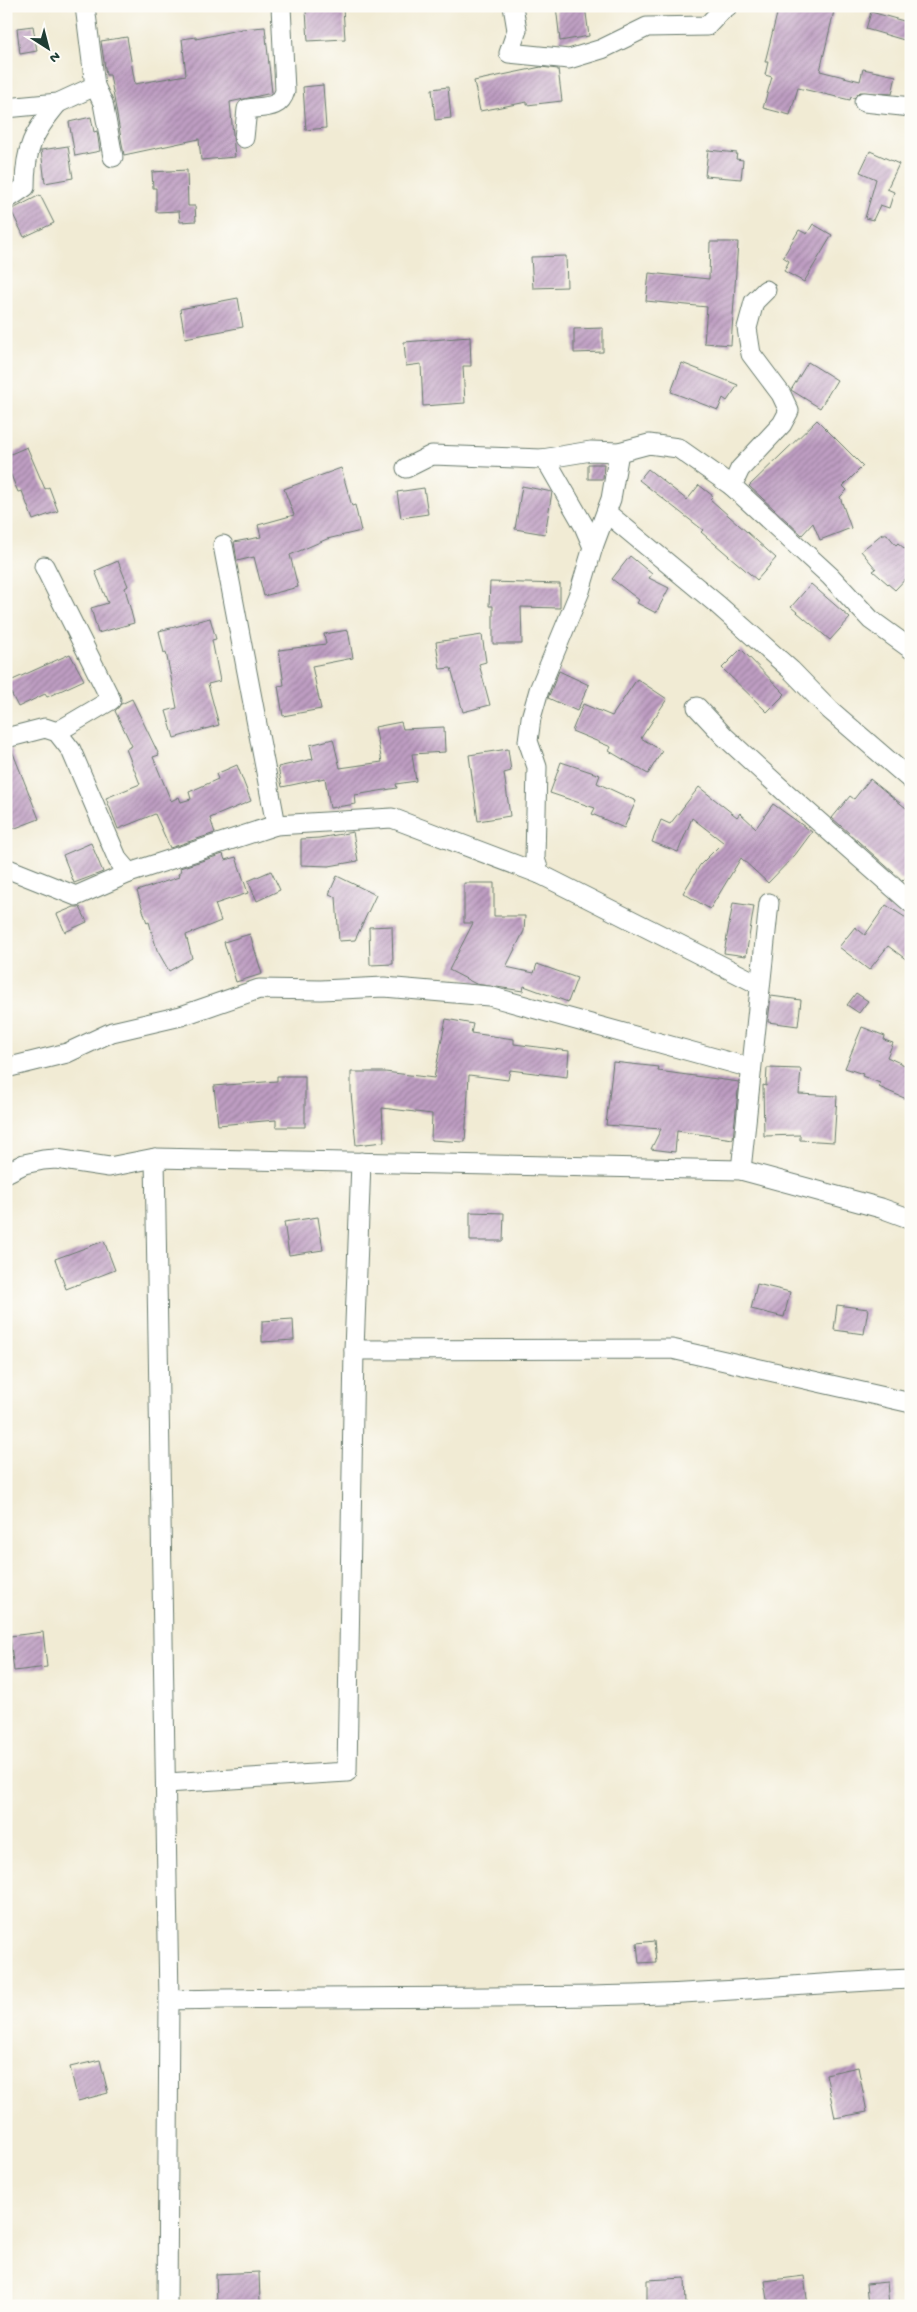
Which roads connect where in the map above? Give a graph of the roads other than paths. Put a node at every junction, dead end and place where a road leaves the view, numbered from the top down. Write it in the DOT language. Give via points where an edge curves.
graph roads {
  1 [pos="85,6"];
  2 [pos="281,6"];
  3 [pos="513,6"];
  4 [pos="728,6"];
  5 [pos="95,86"];
  6 [pos="864,102"];
  7 [pos="58,103"];
  8 [pos="911,107"];
  9 [pos="6,108"];
  10 [pos="244,138"];
  11 [pos="112,157"];
  12 [pos="6,200"];
  13 [pos="766,290"];
  14 [pos="619,452"];
  15 [pos="542,459"];
  16 [pos="406,468"];
  17 [pos="732,486"];
  18 [pos="607,513"];
  19 [pos="223,545"];
  20 [pos="593,548"];
  21 [pos="44,566"];
  22 [pos="911,649"];
  23 [pos="697,707"];
  24 [pos="57,732"];
  25 [pos="6,738"];
  26 [pos="911,780"];
  27 [pos="276,825"];
  28 [pos="6,868"];
  29 [pos="129,873"];
  30 [pos="540,874"];
  31 [pos="911,903"];
  32 [pos="769,904"];
  33 [pos="760,985"];
  34 [pos="6,1068"];
  35 [pos="752,1068"];
  36 [pos="155,1158"];
  37 [pos="361,1162"];
  38 [pos="741,1170"];
  39 [pos="6,1173"];
  40 [pos="911,1219"];
  41 [pos="354,1350"];
  42 [pos="911,1403"];
  43 [pos="166,1783"];
  44 [pos="911,1979"];
  45 [pos="169,2000"];
  46 [pos="167,2306"];
  1 -- 5 [label="street"];
  2 -- 10 [label="street" via="283,100 275,106 247,109"];
  3 -- 4 [label="street" via="517,30 509,53 569,59 602,49 647,27 708,26"];
  5 -- 7 [label="street"];
  5 -- 11 [label="street" via="103,103"];
  6 -- 8 [label="street"];
  7 -- 9 [label="street"];
  7 -- 12 [label="street" via="38,128 25,162 25,188"];
  13 -- 17 [label="street" via="754,302 747,328 751,354 789,411 782,424 740,469"];
  14 -- 15 [label="street" via="591,451"];
  14 -- 17 [label="street" via="649,444 678,448"];
  14 -- 18 [label="street"];
  15 -- 16 [label="street" via="432,454"];
  15 -- 20 [label="street" via="549,465 584,526"];
  17 -- 22 [label="street" via="830,576 871,620"];
  18 -- 20 [label="street"];
  18 -- 26 [label="street" via="718,605 792,670 830,710"];
  19 -- 27 [label="street"];
  20 -- 30 [label="street" via="580,591 539,690 531,718 528,741 537,767 535,859"];
  21 -- 24 [label="street" via="111,700"];
  23 -- 31 [label="street" via="785,792"];
  24 -- 25 [label="street" via="45,728"];
  24 -- 29 [label="street" via="71,750 118,860"];
  27 -- 29 [label="street"];
  27 -- 30 [label="street" via="392,818"];
  28 -- 29 [label="street" via="76,896"];
  30 -- 33 [label="street"];
  32 -- 33 [label="street"];
  33 -- 35 [label="street"];
  34 -- 35 [label="street" via="67,1053 112,1032 181,1016 259,989 384,987 489,996"];
  35 -- 38 [label="street"];
  36 -- 37 [label="street"];
  36 -- 39 [label="street" via="108,1167 43,1160 24,1164"];
  36 -- 43 [label="street"];
  37 -- 38 [label="street"];
  37 -- 41 [label="street"];
  38 -- 40 [label="street"];
  41 -- 42 [label="street" via="672,1349"];
  41 -- 43 [label="street" via="347,1772"];
  43 -- 45 [label="street"];
  44 -- 45 [label="street" via="637,1995"];
  45 -- 46 [label="street"];
}
